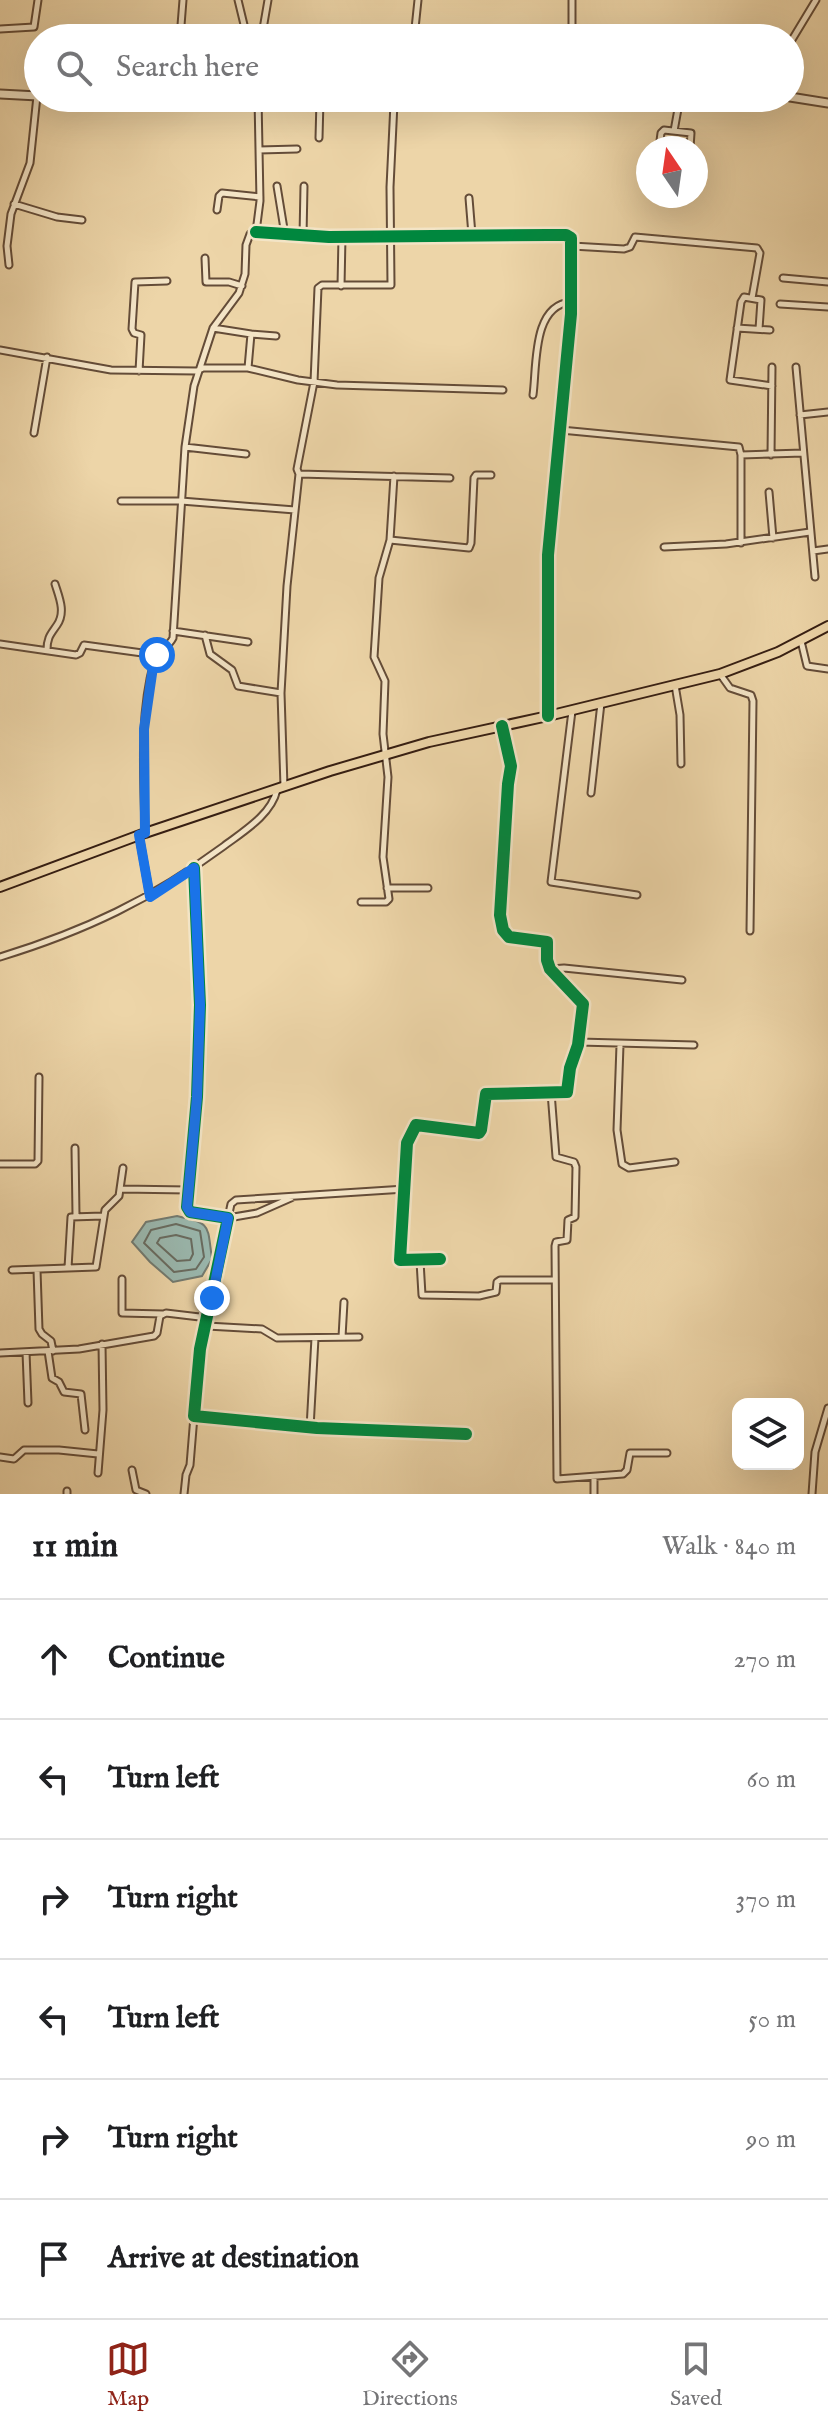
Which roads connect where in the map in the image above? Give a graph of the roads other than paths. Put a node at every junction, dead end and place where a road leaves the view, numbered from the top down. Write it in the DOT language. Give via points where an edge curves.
graph roads {
  1 [pos="38,0"];
  2 [pos="183,0"];
  3 [pos="238,0"];
  4 [pos="268,0"];
  5 [pos="418,0"];
  6 [pos="572,0"];
  7 [pos="816,0"];
  8 [pos="36,24"];
  9 [pos="181,24"];
  10 [pos="243,24"];
  11 [pos="264,24"];
  12 [pos="415,24"];
  13 [pos="572,24"];
  14 [pos="801,24"];
  15 [pos="24,28"];
  16 [pos="0,29"];
  17 [pos="0,94"];
  18 [pos="24,95"];
  19 [pos="804,99"];
  20 [pos="828,103"];
  21 [pos="36,112"];
  22 [pos="258,112"];
  23 [pos="320,112"];
  24 [pos="394,112"];
  25 [pos="677,112"];
  26 [pos="674,131"];
  27 [pos="661,136"];
  28 [pos="691,136"];
  29 [pos="319,138"];
  30 [pos="297,149"];
  31 [pos="259,150"];
  32 [pos="277,186"];
  33 [pos="304,186"];
  34 [pos="260,197"];
  35 [pos="469,198"];
  36 [pos="14,204"];
  37 [pos="217,210"];
  38 [pos="82,220"];
  39 [pos="256,232"];
  40 [pos="285,235"];
  41 [pos="472,235"];
  42 [pos="303,236"];
  43 [pos="391,236"];
  44 [pos="342,237"];
  45 [pos="572,246"];
  46 [pos="205,258"];
  47 [pos="9,265"];
  48 [pos="783,278"];
  49 [pos="167,281"];
  50 [pos="828,282"];
  51 [pos="242,286"];
  52 [pos="341,286"];
  53 [pos="752,298"];
  54 [pos="571,302"];
  55 [pos="780,304"];
  56 [pos="828,307"];
  57 [pos="213,328"];
  58 [pos="737,328"];
  59 [pos="759,329"];
  60 [pos="770,330"];
  61 [pos="251,334"];
  62 [pos="276,336"];
  63 [pos="0,350"];
  64 [pos="47,357"];
  65 [pos="772,367"];
  66 [pos="796,367"];
  67 [pos="248,368"];
  68 [pos="139,371"];
  69 [pos="197,371"];
  70 [pos="314,382"];
  71 [pos="772,386"];
  72 [pos="503,390"];
  73 [pos="533,395"];
  74 [pos="828,412"];
  75 [pos="800,415"];
  76 [pos="561,430"];
  77 [pos="34,433"];
  78 [pos="185,447"];
  79 [pos="803,453"];
  80 [pos="246,454"];
  81 [pos="741,455"];
  82 [pos="771,455"];
  83 [pos="299,474"];
  84 [pos="491,475"];
  85 [pos="394,476"];
  86 [pos="450,478"];
  87 [pos="769,492"];
  88 [pos="121,501"];
  89 [pos="181,501"];
  90 [pos="295,510"];
  91 [pos="811,532"];
  92 [pos="773,538"];
  93 [pos="390,540"];
  94 [pos="741,543"];
  95 [pos="664,547"];
  96 [pos="828,549"];
  97 [pos="813,551"];
  98 [pos="815,577"];
  99 [pos="55,584"];
  100 [pos="828,626"];
  101 [pos="173,631"];
  102 [pos="205,635"];
  103 [pos="801,641"];
  104 [pos="248,642"];
  105 [pos="0,644"];
  106 [pos="47,650"];
  107 [pos="157,655"];
  108 [pos="828,669"];
  109 [pos="720,674"];
  110 [pos="675,684"];
  111 [pos="281,693"];
  112 [pos="601,703"];
  113 [pos="572,710"];
  114 [pos="548,716"];
  115 [pos="502,726"];
  116 [pos="386,754"];
  117 [pos="681,764"];
  118 [pos="281,788"];
  119 [pos="591,793"];
  120 [pos="142,834"];
  121 [pos="194,868"];
  122 [pos="0,887"];
  123 [pos="387,888"];
  124 [pos="428,888"];
  125 [pos="637,895"];
  126 [pos="150,897"];
  127 [pos="361,902"];
  128 [pos="750,931"];
  129 [pos="0,957"];
  130 [pos="550,969"];
  131 [pos="682,980"];
  132 [pos="579,1042"];
  133 [pos="620,1045"];
  134 [pos="694,1045"];
  135 [pos="39,1077"];
  136 [pos="551,1092"];
  137 [pos="75,1148"];
  138 [pos="675,1162"];
  139 [pos="0,1164"];
  140 [pos="123,1168"];
  141 [pos="121,1189"];
  142 [pos="405,1189"];
  143 [pos="188,1190"];
  144 [pos="291,1198"];
  145 [pos="76,1215"];
  146 [pos="103,1216"];
  147 [pos="228,1218"];
  148 [pos="440,1259"];
  149 [pos="420,1261"];
  150 [pos="68,1268"];
  151 [pos="12,1270"];
  152 [pos="37,1270"];
  153 [pos="122,1279"];
  154 [pos="555,1280"];
  155 [pos="344,1302"];
  156 [pos="163,1314"];
  157 [pos="208,1318"];
  158 [pos="207,1326"];
  159 [pos="342,1337"];
  160 [pos="359,1337"];
  161 [pos="315,1338"];
  162 [pos="102,1344"];
  163 [pos="51,1351"];
  164 [pos="26,1352"];
  165 [pos="0,1353"];
  166 [pos="28,1403"];
  167 [pos="828,1411"];
  168 [pos="194,1416"];
  169 [pos="310,1428"];
  170 [pos="85,1430"];
  171 [pos="466,1434"];
  172 [pos="667,1453"];
  173 [pos="98,1454"];
  174 [pos="0,1457"];
  175 [pos="132,1470"];
  176 [pos="98,1473"];
  177 [pos="594,1478"];
  178 [pos="146,1494"];
  179 [pos="184,1494"];
  180 [pos="594,1494"];
  181 [pos="812,1494"];
  1 -- 8 [label="street"];
  2 -- 9 [label="street"];
  3 -- 10 [label="street"];
  4 -- 11 [label="street"];
  5 -- 12 [label="street"];
  6 -- 13 [label="street"];
  7 -- 14 [label="street"];
  15 -- 16 [label="street"];
  17 -- 18 [label="street"];
  19 -- 20 [label="street"];
  21 -- 36 [label="street" via="30,163"];
  22 -- 31 [label="street"];
  23 -- 29 [label="street"];
  24 -- 43 [label="street"];
  25 -- 26 [label="street"];
  26 -- 27 [label="street" via="662,131"];
  26 -- 28 [label="street"];
  30 -- 31 [label="street"];
  31 -- 34 [label="street"];
  32 -- 40 [label="street"];
  33 -- 42 [label="street"];
  34 -- 37 [label="street" via="222,193"];
  34 -- 39 [label="street"];
  35 -- 41 [label="street"];
  36 -- 38 [label="street"];
  36 -- 47 [label="street"];
  39 -- 40 [label="street"];
  39 -- 51 [label="street" via="246,245"];
  40 -- 42 [label="street"];
  41 -- 43 [label="street"];
  41 -- 45 [label="street" via="566,235"];
  42 -- 44 [label="street"];
  43 -- 44 [label="street"];
  43 -- 52 [label="street" via="390,286"];
  44 -- 52 [label="street"];
  45 -- 53 [label="street" via="627,248 635,237 757,248"];
  45 -- 54 [label="street"];
  46 -- 51 [label="street" via="205,281"];
  48 -- 50 [label="street"];
  49 -- 68 [label="street" via="135,282 132,329 141,335"];
  51 -- 57 [label="street"];
  52 -- 70 [label="street" via="318,288"];
  53 -- 58 [label="street" via="742,299"];
  53 -- 59 [label="street" via="762,303"];
  54 -- 73 [label="street" via="544,319"];
  54 -- 76 [label="street"];
  55 -- 56 [label="street"];
  57 -- 61 [label="street"];
  57 -- 69 [label="street"];
  58 -- 59 [label="street"];
  58 -- 71 [label="street" via="730,380"];
  59 -- 60 [label="street"];
  61 -- 62 [label="street"];
  61 -- 67 [label="street"];
  63 -- 64 [label="street"];
  64 -- 68 [label="street" via="97,369"];
  64 -- 77 [label="street"];
  65 -- 71 [label="street"];
  66 -- 75 [label="street"];
  67 -- 69 [label="street"];
  67 -- 70 [label="street"];
  68 -- 69 [label="street"];
  69 -- 78 [label="street"];
  70 -- 72 [label="street"];
  70 -- 83 [label="street"];
  71 -- 82 [label="street"];
  74 -- 75 [label="street"];
  75 -- 79 [label="street"];
  76 -- 81 [label="street" via="736,445"];
  76 -- 114 [label="street" via="548,555"];
  78 -- 80 [label="street"];
  78 -- 89 [label="street"];
  79 -- 82 [label="street"];
  79 -- 91 [label="street"];
  81 -- 82 [label="street"];
  81 -- 94 [label="street"];
  83 -- 85 [label="street"];
  83 -- 90 [label="street"];
  84 -- 93 [label="street" via="474,478 469,548"];
  85 -- 86 [label="street"];
  85 -- 93 [label="street"];
  87 -- 92 [label="street"];
  88 -- 89 [label="street"];
  89 -- 90 [label="street"];
  89 -- 101 [label="street"];
  90 -- 111 [label="street"];
  91 -- 92 [label="street"];
  91 -- 97 [label="street"];
  92 -- 94 [label="street"];
  93 -- 116 [label="street" via="379,578 374,657 385,681"];
  94 -- 95 [label="street"];
  96 -- 97 [label="street"];
  97 -- 98 [label="street"];
  99 -- 106 [label="street" via="62,608"];
  100 -- 103 [label="main road"];
  101 -- 102 [label="street"];
  101 -- 107 [label="street" via="169,645"];
  102 -- 104 [label="street"];
  102 -- 111 [label="street" via="210,654 228,666 238,686"];
  103 -- 108 [label="street" via="807,666"];
  103 -- 109 [label="main road"];
  105 -- 106 [label="street"];
  106 -- 107 [label="street" via="76,655 87,645"];
  107 -- 120 [label="street" via="144,729"];
  109 -- 110 [label="main road"];
  109 -- 128 [label="street" via="730,688 752,697"];
  110 -- 112 [label="main road"];
  110 -- 117 [label="street"];
  111 -- 118 [label="street"];
  112 -- 113 [label="main road"];
  112 -- 119 [label="street"];
  113 -- 114 [label="main road"];
  113 -- 125 [label="street" via="551,882"];
  114 -- 115 [label="main road"];
  115 -- 116 [label="main road"];
  115 -- 130 [label="street" via="511,766 500,915 509,937 547,942"];
  116 -- 118 [label="main road"];
  116 -- 123 [label="street"];
  118 -- 120 [label="main road"];
  118 -- 121 [label="street" via="265,813"];
  120 -- 122 [label="main road"];
  120 -- 126 [label="street"];
  121 -- 126 [label="street"];
  121 -- 143 [label="street" via="200,1005"];
  123 -- 124 [label="street"];
  123 -- 127 [label="street" via="388,901"];
  126 -- 129 [label="street"];
  130 -- 131 [label="street"];
  130 -- 132 [label="street" via="583,1004"];
  132 -- 133 [label="street"];
  132 -- 136 [label="street" via="568,1091"];
  133 -- 134 [label="street"];
  133 -- 138 [label="street" via="617,1130 622,1164 629,1168"];
  135 -- 139 [label="street" via="38,1161"];
  136 -- 142 [label="street" via="486,1094 479,1133 414,1126 407,1139"];
  136 -- 154 [label="street" via="556,1157 576,1167 575,1217 568,1220 567,1240 555,1244"];
  137 -- 145 [label="street"];
  140 -- 141 [label="street"];
  141 -- 143 [label="street"];
  141 -- 146 [label="street"];
  142 -- 144 [label="street"];
  142 -- 149 [label="street" via="400,1260"];
  143 -- 147 [label="street" via="190,1212"];
  144 -- 147 [label="street" via="257,1213"];
  144 -- 147 [label="street" via="236,1200"];
  145 -- 146 [label="street"];
  145 -- 150 [label="street" via="71,1219"];
  146 -- 150 [label="street" via="96,1267"];
  147 -- 157 [label="street"];
  148 -- 149 [label="street"];
  149 -- 154 [label="street" via="422,1295 479,1296 496,1292 500,1280"];
  150 -- 152 [label="street"];
  151 -- 152 [label="street"];
  152 -- 163 [label="street" via="39,1329 51,1341"];
  153 -- 156 [label="street" via="122,1313"];
  154 -- 177 [label="street" via="556,1477"];
  155 -- 159 [label="street"];
  156 -- 157 [label="street"];
  156 -- 162 [label="street" via="156,1335"];
  157 -- 158 [label="street"];
  158 -- 161 [label="street" via="262,1329 277,1338"];
  158 -- 168 [label="street"];
  159 -- 160 [label="street"];
  159 -- 161 [label="street"];
  161 -- 169 [label="street"];
  162 -- 163 [label="street"];
  162 -- 173 [label="street"];
  163 -- 164 [label="street"];
  163 -- 170 [label="street" via="52,1378 64,1392 81,1394"];
  164 -- 165 [label="street"];
  164 -- 166 [label="street"];
  167 -- 181 [label="street" via="815,1452"];
  168 -- 169 [label="street"];
  168 -- 179 [label="street"];
  169 -- 171 [label="street"];
  172 -- 177 [label="street" via="630,1453 625,1474"];
  173 -- 174 [label="street" via="24,1450 14,1459"];
  173 -- 176 [label="street"];
  175 -- 178 [label="street" via="136,1490"];
  177 -- 180 [label="street"];
}
